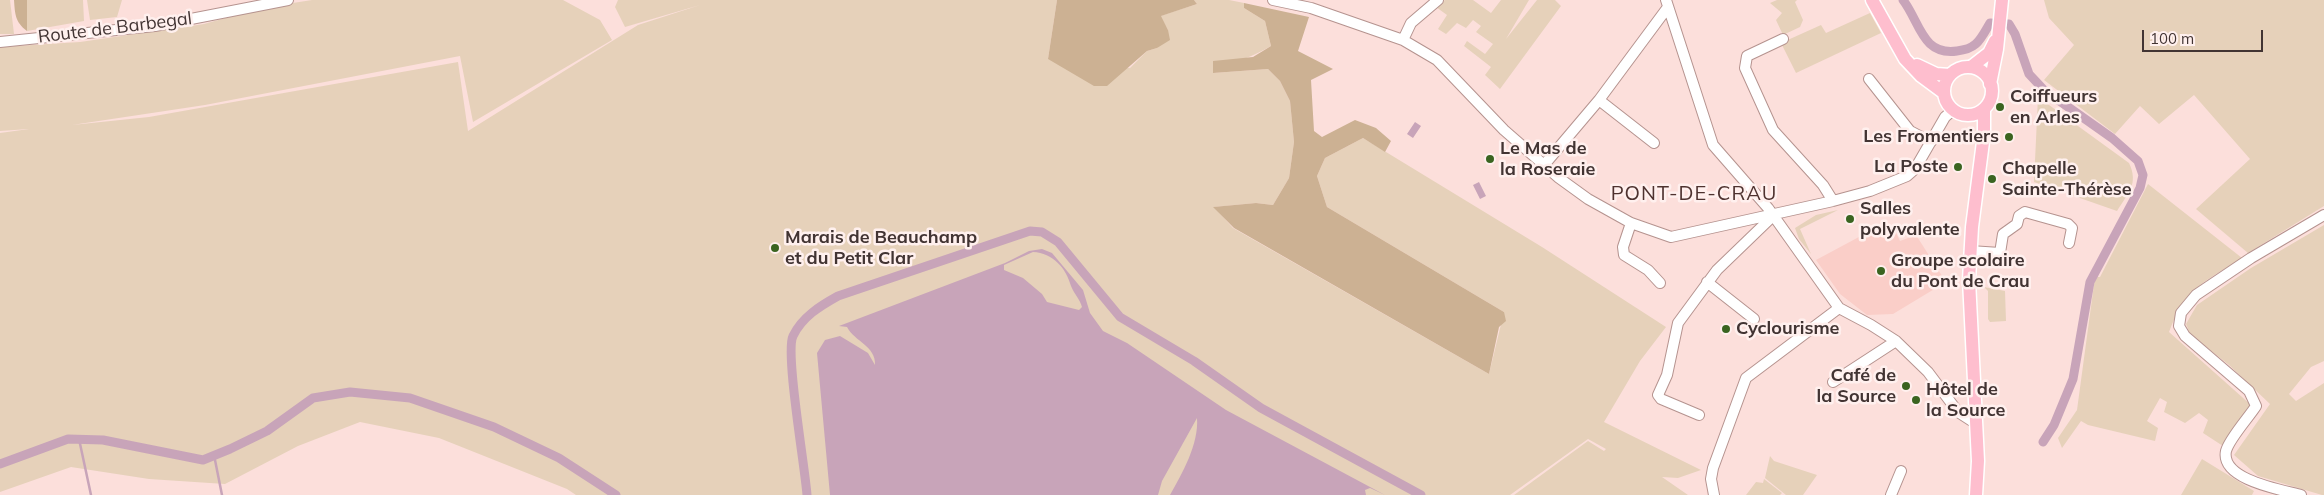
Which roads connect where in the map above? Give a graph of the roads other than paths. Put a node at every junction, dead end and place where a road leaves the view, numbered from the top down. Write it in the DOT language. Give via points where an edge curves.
graph roads {
  1 [pos="288,0"];
  2 [pos="1279,0"];
  3 [pos="1438,0"];
  4 [pos="1872,0"];
  5 [pos="2003,0"];
  6 [pos="1667,3"];
  7 [pos="1998,35"];
  8 [pos="1783,39"];
  9 [pos="1403,40"];
  10 [pos="0,42"];
  11 [pos="1900,48"];
  12 [pos="1971,67"];
  13 [pos="1950,75"];
  14 [pos="1869,78"];
  15 [pos="1990,84"];
  16 [pos="1944,93"];
  17 [pos="1599,100"];
  18 [pos="1984,108"];
  19 [pos="1953,110"];
  20 [pos="1966,114"];
  21 [pos="1931,142"];
  22 [pos="1654,143"];
  23 [pos="1982,153"];
  24 [pos="1544,165"];
  25 [pos="1833,201"];
  26 [pos="1800,209"];
  27 [pos="2324,215"];
  28 [pos="1774,216"];
  29 [pos="1631,223"];
  30 [pos="1786,233"];
  31 [pos="2069,243"];
  32 [pos="1970,251"];
  33 [pos="1660,282"];
  34 [pos="1707,282"];
  35 [pos="1839,308"];
  36 [pos="1754,318"];
  37 [pos="1896,342"];
  38 [pos="1833,382"];
  39 [pos="1699,415"];
  40 [pos="1975,422"];
  41 [pos="1901,471"];
  42 [pos="1714,495"];
  43 [pos="1890,495"];
  44 [pos="1976,495"];
  45 [pos="2301,495"];
  1 -- 10 [label="street, Route de Barbegal" via="155,26"];
  2 -- 9 [label="street"];
  3 -- 9 [label="street" via="1411,23"];
  4 -- 11 [label="main road"];
  5 -- 7 [label="main road"];
  6 -- 17 [label="street"];
  6 -- 28 [label="street" via="1709,138 1718,153"];
  7 -- 12 [label="main road" via="1989,53"];
  7 -- 15 [label="main road"];
  8 -- 25 [label="street" via="1747,56 1745,68 1773,130 1823,185"];
  9 -- 24 [label="street" via="1437,60 1504,130"];
  11 -- 13 [label="main road" via="1924,70"];
  11 -- 16 [label="main road" via="1913,68"];
  12 -- 13 [label="main road"];
  12 -- 15 [label="main road" via="1983,73"];
  13 -- 16 [label="main road"];
  14 -- 21 [label="street" via="1904,125"];
  15 -- 18 [label="main road" via="1990,97"];
  16 -- 19 [label="main road"];
  17 -- 22 [label="street"];
  17 -- 24 [label="street"];
  18 -- 20 [label="main road"];
  18 -- 23 [label="main road"];
  19 -- 20 [label="main road"];
  19 -- 21 [label="street" via="1945,117"];
  20 -- 23 [label="main road" via="1978,136"];
  21 -- 25 [label="street" via="1907,176"];
  23 -- 32 [label="main road"];
  24 -- 29 [label="street" via="1588,198"];
  25 -- 26 [label="street"];
  26 -- 28 [label="street"];
  26 -- 30 [label="street" via="1789,220"];
  27 -- 45 [label="street" via="2196,295 2181,313 2179,326 2185,336 2249,390 2254,398 2256,406 2227,449 2230,468 2256,483"];
  28 -- 29 [label="street" via="1671,237"];
  28 -- 30 [label="street"];
  28 -- 34 [label="street"];
  29 -- 33 [label="street" via="1622,247 1624,255"];
  30 -- 35 [label="street"];
  31 -- 32 [label="street" via="2072,228 2068,224 2025,212 2019,216 2017,224 2003,234 2000,253"];
  32 -- 40 [label="main road"];
  34 -- 36 [label="street"];
  34 -- 39 [label="street" via="1678,323 1658,395"];
  35 -- 37 [label="street"];
  35 -- 42 [label="street" via="1746,378 1713,468 1710,479"];
  37 -- 38 [label="street"];
  37 -- 40 [label="street" via="1928,372 1958,412"];
  40 -- 44 [label="main road"];
  41 -- 43 [label="street"];
}
